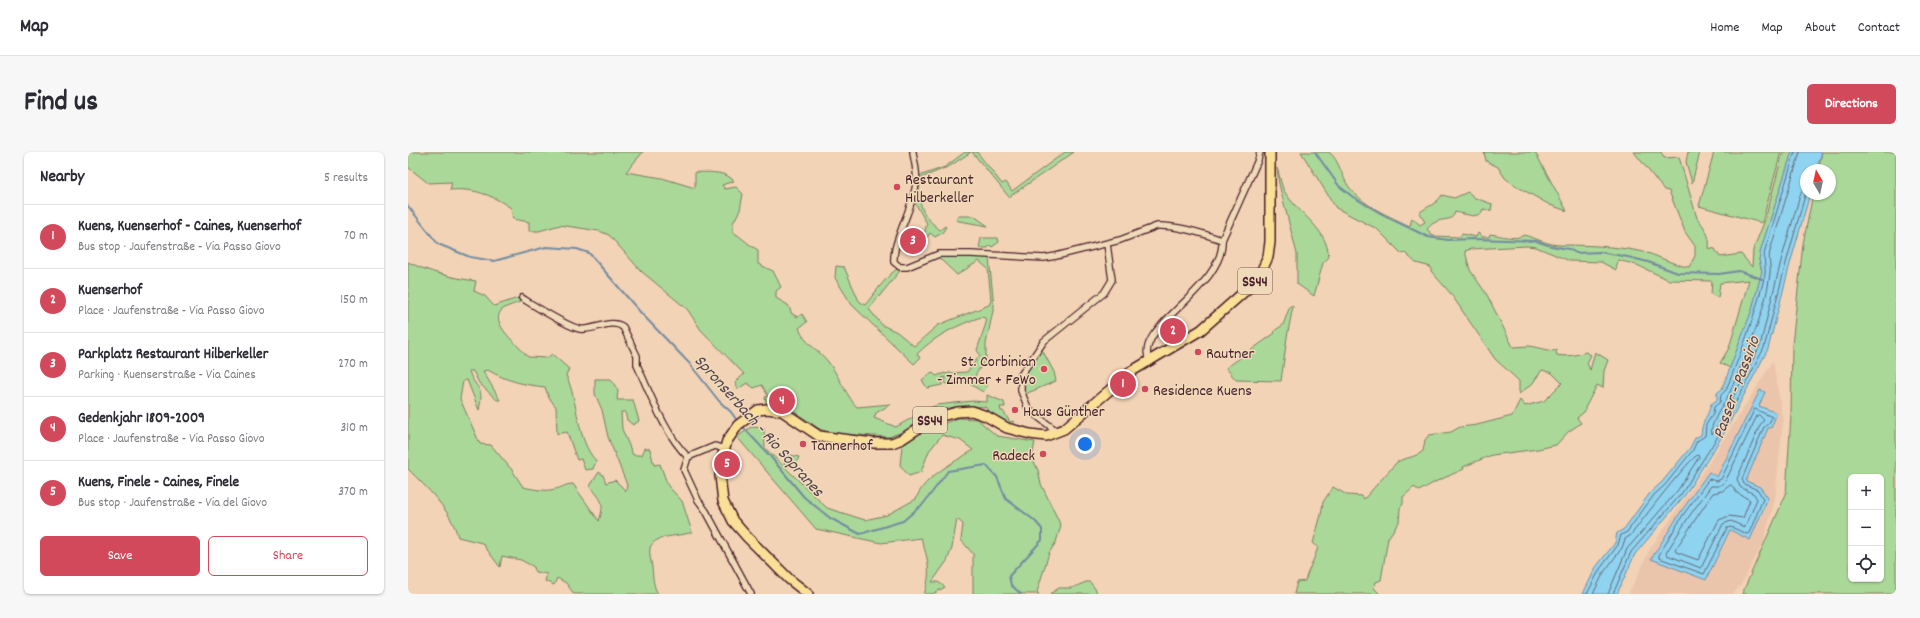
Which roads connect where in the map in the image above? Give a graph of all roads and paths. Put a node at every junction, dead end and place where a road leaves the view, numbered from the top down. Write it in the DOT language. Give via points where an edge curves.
graph roads {
  1 [pos="913,152"];
  2 [pos="1260,152"];
  3 [pos="1270,152"];
  4 [pos="1222,240"];
  5 [pos="1107,244"];
  6 [pos="522,298"];
  7 [pos="1149,360"];
  8 [pos="1058,432"];
  9 [pos="724,448"];
  10 [pos="688,457"];
  11 [pos="751,594"];
  12 [pos="808,594"];
  1 -- 5 [label="street" via="917,182 895,249 894,262 900,267 907,267 939,254 1044,258"];
  2 -- 4 [label="street"];
  3 -- 7 [label="main road, SS44" via="1270,242 1268,257 1262,270 1253,284 1202,330"];
  4 -- 5 [label="street" via="1158,226"];
  4 -- 7 [label="street" via="1223,249 1215,269 1151,338 1146,352"];
  5 -- 8 [label="street" via="1112,280 1104,293 1044,341 1021,375 1021,386 1029,410"];
  6 -- 10 [label="street" via="580,329 612,324 623,327 658,410 674,439"];
  7 -- 8 [label="main road, SS44" via="1121,380 1069,426"];
  8 -- 9 [label="main road, SS44" via="1046,436 1024,433 1007,428 972,411 934,418 898,441 873,443 819,436 782,411 767,409 758,410 744,419 731,433"];
  9 -- 10 [label="street" via="715,446"];
  9 -- 12 [label="main road, SS44" via="720,486 723,501 733,521 781,571"];
  10 -- 11 [label="street" via="684,470 686,476"];
}
